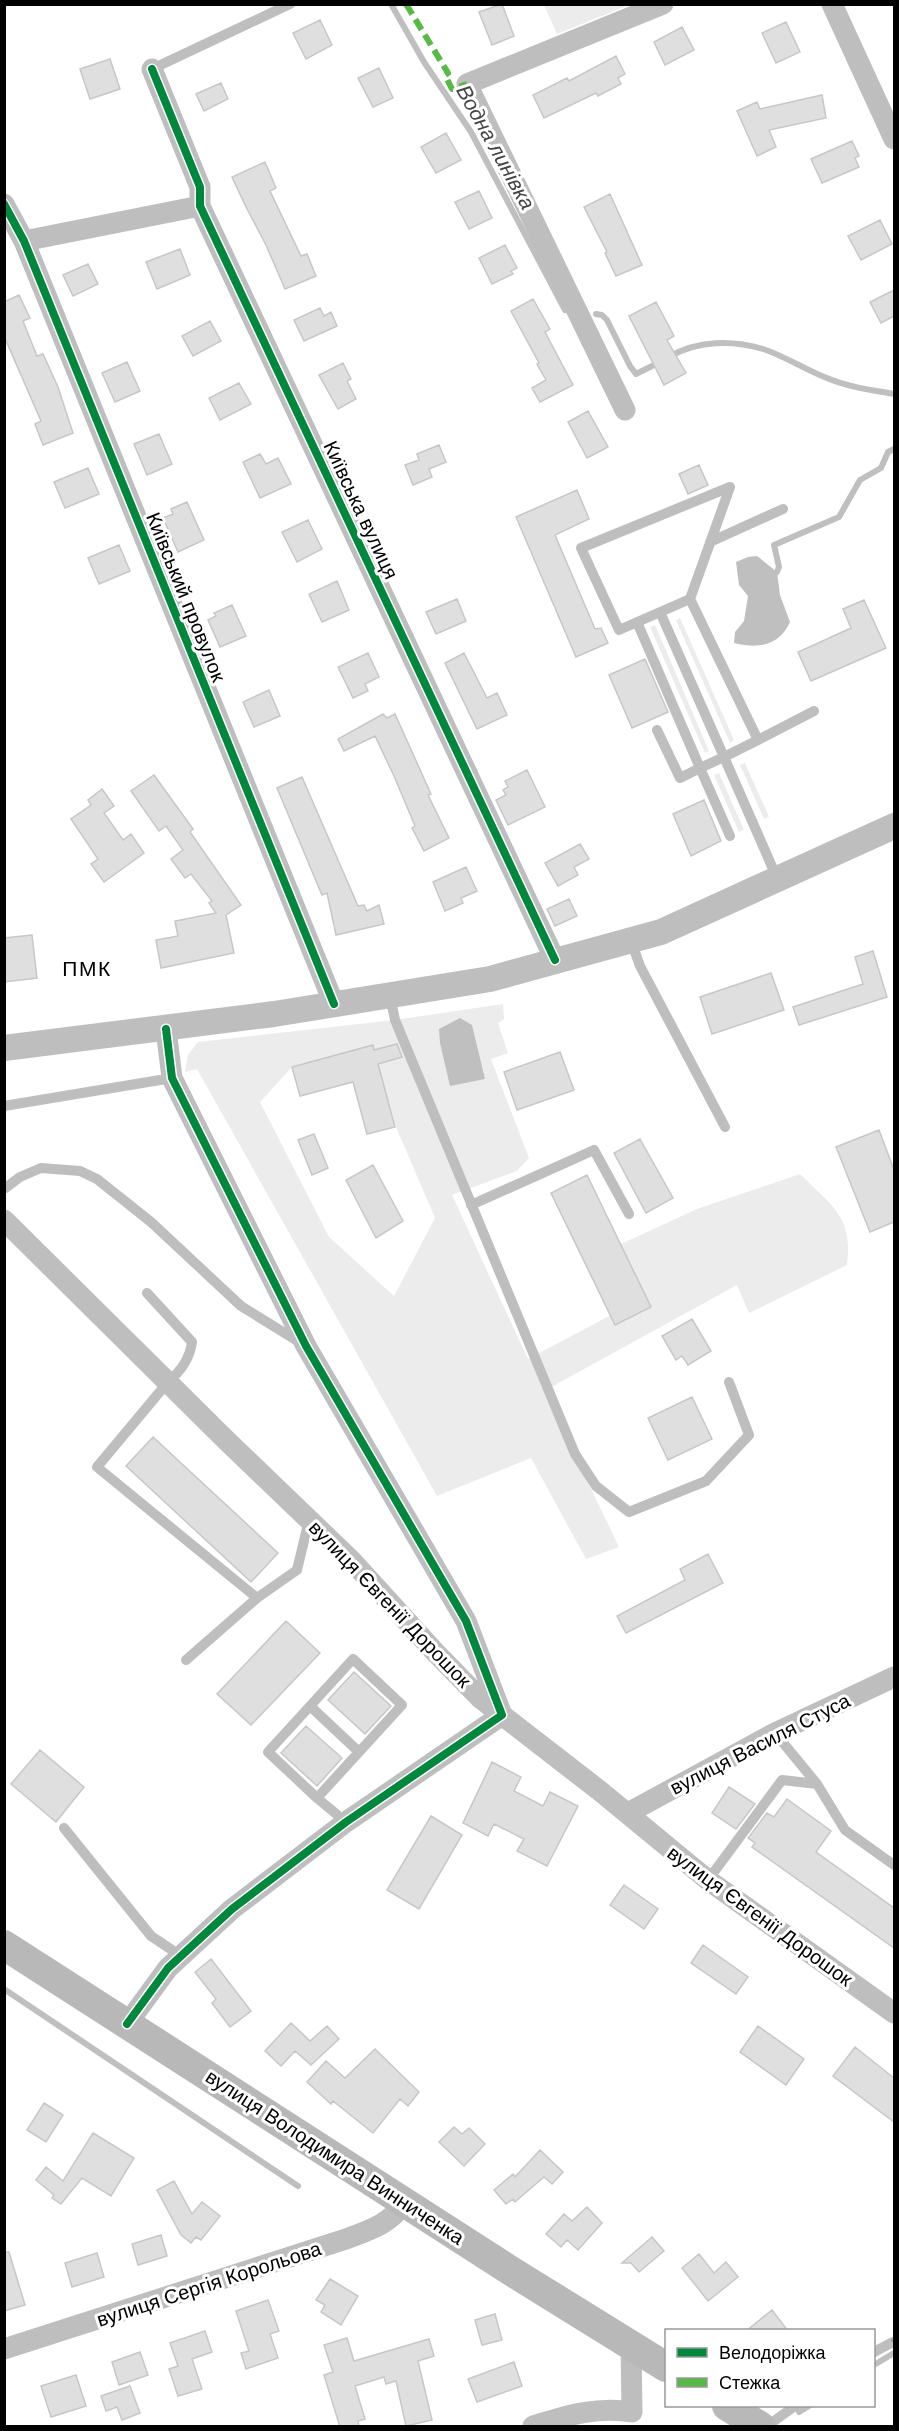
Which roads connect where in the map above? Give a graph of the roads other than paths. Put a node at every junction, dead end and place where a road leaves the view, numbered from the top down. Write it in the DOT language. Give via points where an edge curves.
graph roads {
  1 [pos="290,4"];
  2 [pos="663,4"];
  3 [pos="832,4"];
  4 [pos="152,69"];
  5 [pos="894,139"];
  6 [pos="200,206"];
  7 [pos="7,212"];
  8 [pos="24,242"];
  9 [pos="625,410"];
  10 [pos="783,509"];
  11 [pos="710,542"];
  12 [pos="690,599"];
  13 [pos="660,612"];
  14 [pos="637,622"];
  15 [pos="814,711"];
  16 [pos="657,730"];
  17 [pos="758,740"];
  18 [pos="724,757"];
  19 [pos="700,768"];
  20 [pos="894,826"];
  21 [pos="730,836"];
  22 [pos="778,880"];
  23 [pos="631,940"];
  24 [pos="555,960"];
  25 [pos="390,996"];
  26 [pos="334,1004"];
  27 [pos="166,1029"];
  28 [pos="4,1048"];
  29 [pos="172,1078"];
  30 [pos="4,1106"];
  31 [pos="725,1127"];
  32 [pos="4,1189"];
  33 [pos="471,1205"];
  34 [pos="629,1214"];
  35 [pos="4,1220"];
  36 [pos="147,1293"];
  37 [pos="306,1347"];
  38 [pos="168,1382"];
  39 [pos="729,1382"];
  40 [pos="309,1519"];
  41 [pos="257,1598"];
  42 [pos="186,1660"];
  43 [pos="894,1677"];
  44 [pos="310,1706"];
  45 [pos="502,1715"];
  46 [pos="775,1733"];
  47 [pos="359,1752"];
  48 [pos="817,1784"];
  49 [pos="317,1798"];
  50 [pos="628,1813"];
  51 [pos="346,1822"];
  52 [pos="64,1828"];
  53 [pos="894,1865"];
  54 [pos="708,1880"];
  55 [pos="9,1951"];
  56 [pos="181,1956"];
  57 [pos="894,2013"];
  58 [pos="127,2024"];
  59 [pos="405,2202"];
  60 [pos="893,2342"];
  61 [pos="631,2344"];
  62 [pos="4,2349"];
  63 [pos="875,2351"];
  64 [pos="665,2366"];
  65 [pos="729,2407"];
  66 [pos="794,2407"];
  67 [pos="532,2427"];
  68 [pos="760,2427"];
  69 [pos="767,2427"];
  1 -- 4 [label="lane"];
  2 -- 9 [label="street" via="467,84"];
  3 -- 5 [label="street"];
  4 -- 6 [label="street, Київська вулиця" via="200,187"];
  6 -- 8 [label="street"];
  6 -- 24 [label="street, Київська вулиця"];
  7 -- 8 [label="street, Київський провулок"];
  8 -- 26 [label="street, Київський провулок"];
  10 -- 11 [label="lane"];
  11 -- 12 [label="lane"];
  11 -- 14 [label="lane" via="730,487 581,548 619,630"];
  12 -- 13 [label="lane"];
  12 -- 17 [label="lane"];
  13 -- 14 [label="lane"];
  13 -- 18 [label="lane"];
  14 -- 19 [label="lane"];
  15 -- 17 [label="lane"];
  16 -- 19 [label="lane" via="680,778"];
  17 -- 18 [label="lane"];
  18 -- 19 [label="lane"];
  18 -- 22 [label="lane"];
  19 -- 21 [label="lane"];
  20 -- 22 [label="street"];
  22 -- 23 [label="street" via="661,932"];
  23 -- 24 [label="street"];
  23 -- 31 [label="lane" via="640,966"];
  24 -- 25 [label="street" via="490,979"];
  25 -- 26 [label="street"];
  25 -- 33 [label="lane" via="395,1020"];
  26 -- 27 [label="street"];
  27 -- 28 [label="street"];
  27 -- 29 [label="street"];
  29 -- 30 [label="lane"];
  29 -- 37 [label="street"];
  32 -- 37 [label="lane" via="41,1168 80,1171 97,1179 151,1221 241,1306"];
  33 -- 34 [label="lane" via="594,1150"];
  33 -- 39 [label="lane" via="574,1455 596,1486 629,1512 706,1481 748,1435"];
  35 -- 38 [label="street, вулиця Євгенії Дорошок"];
  36 -- 38 [label="lane" via="192,1342 190,1354"];
  37 -- 45 [label="street" via="466,1622"];
  38 -- 40 [label="street, вулиця Євгенії Дорошок"];
  38 -- 41 [label="lane" via="98,1467"];
  40 -- 41 [label="lane" via="297,1570"];
  40 -- 45 [label="street, вулиця Євгенії Дорошок" via="460,1679"];
  41 -- 42 [label="lane"];
  43 -- 46 [label="street, вулиця Василя Стуса"];
  44 -- 47 [label="lane"];
  44 -- 47 [label="lane" via="353,1659 402,1705"];
  44 -- 49 [label="lane" via="268,1752"];
  45 -- 50 [label="street, вулиця Євгенії Дорошок"];
  45 -- 51 [label="street"];
  46 -- 48 [label="lane"];
  46 -- 50 [label="street, вулиця Василя Стуса"];
  47 -- 49 [label="lane"];
  48 -- 53 [label="lane" via="845,1830"];
  48 -- 54 [label="lane" via="782,1780"];
  49 -- 51 [label="lane"];
  50 -- 54 [label="street, вулиця Євгенії Дорошок"];
  51 -- 56 [label="street" via="232,1909"];
  52 -- 56 [label="lane" via="151,1936"];
  54 -- 57 [label="street, вулиця Євгенії Дорошок"];
  55 -- 58 [label="main road, вулиця Володимира Винниченка"];
  56 -- 58 [label="street" via="150,1990"];
  58 -- 59 [label="main road, вулиця Володимира Винниченка"];
  59 -- 61 [label="main road, вулиця Володимира Винниченка"];
  59 -- 62 [label="street, вулиця Сергія Корольова" via="391,2219 346,2239"];
  60 -- 63 [label="lane"];
  61 -- 64 [label="main road, вулиця Володимира Винниченка"];
  61 -- 67 [label="street" via="632,2412 600,2409"];
  65 -- 68 [label="main road"];
  66 -- 69 [label="lane"];
}
